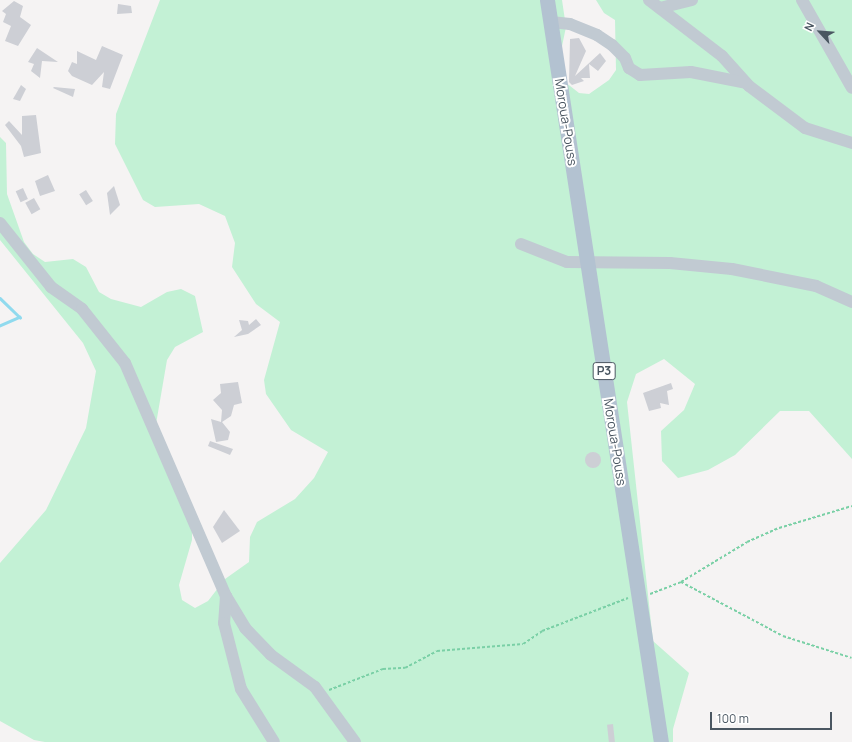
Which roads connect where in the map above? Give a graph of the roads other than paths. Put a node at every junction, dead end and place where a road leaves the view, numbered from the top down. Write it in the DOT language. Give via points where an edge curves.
graph roads {
  1 [pos="548,0"];
  2 [pos="649,0"];
  3 [pos="692,0"];
  4 [pos="802,0"];
  5 [pos="660,8"];
  6 [pos="551,22"];
  7 [pos="746,83"];
  8 [pos="852,88"];
  9 [pos="852,143"];
  10 [pos="0,223"];
  11 [pos="521,244"];
  12 [pos="588,264"];
  13 [pos="852,302"];
  14 [pos="226,596"];
  15 [pos="274,742"];
  16 [pos="354,742"];
  17 [pos="661,742"];
  1 -- 6 [label="main road, Moroua-Pouss / P3"];
  2 -- 5 [label="street"];
  3 -- 5 [label="street"];
  4 -- 8 [label="street"];
  5 -- 7 [label="street" via="722,56"];
  6 -- 7 [label="street" via="570,24 597,35 640,76 691,72"];
  6 -- 12 [label="main road, Moroua-Pouss / P3"];
  7 -- 9 [label="street" via="805,128"];
  10 -- 14 [label="street" via="51,287 82,308 125,363"];
  11 -- 12 [label="street" via="567,262"];
  12 -- 13 [label="street" via="670,263 732,269 816,286"];
  12 -- 17 [label="main road, Moroua-Pouss / P3"];
  14 -- 15 [label="street" via="224,623 242,689"];
  14 -- 16 [label="street" via="245,628 266,650 320,693"];
}
